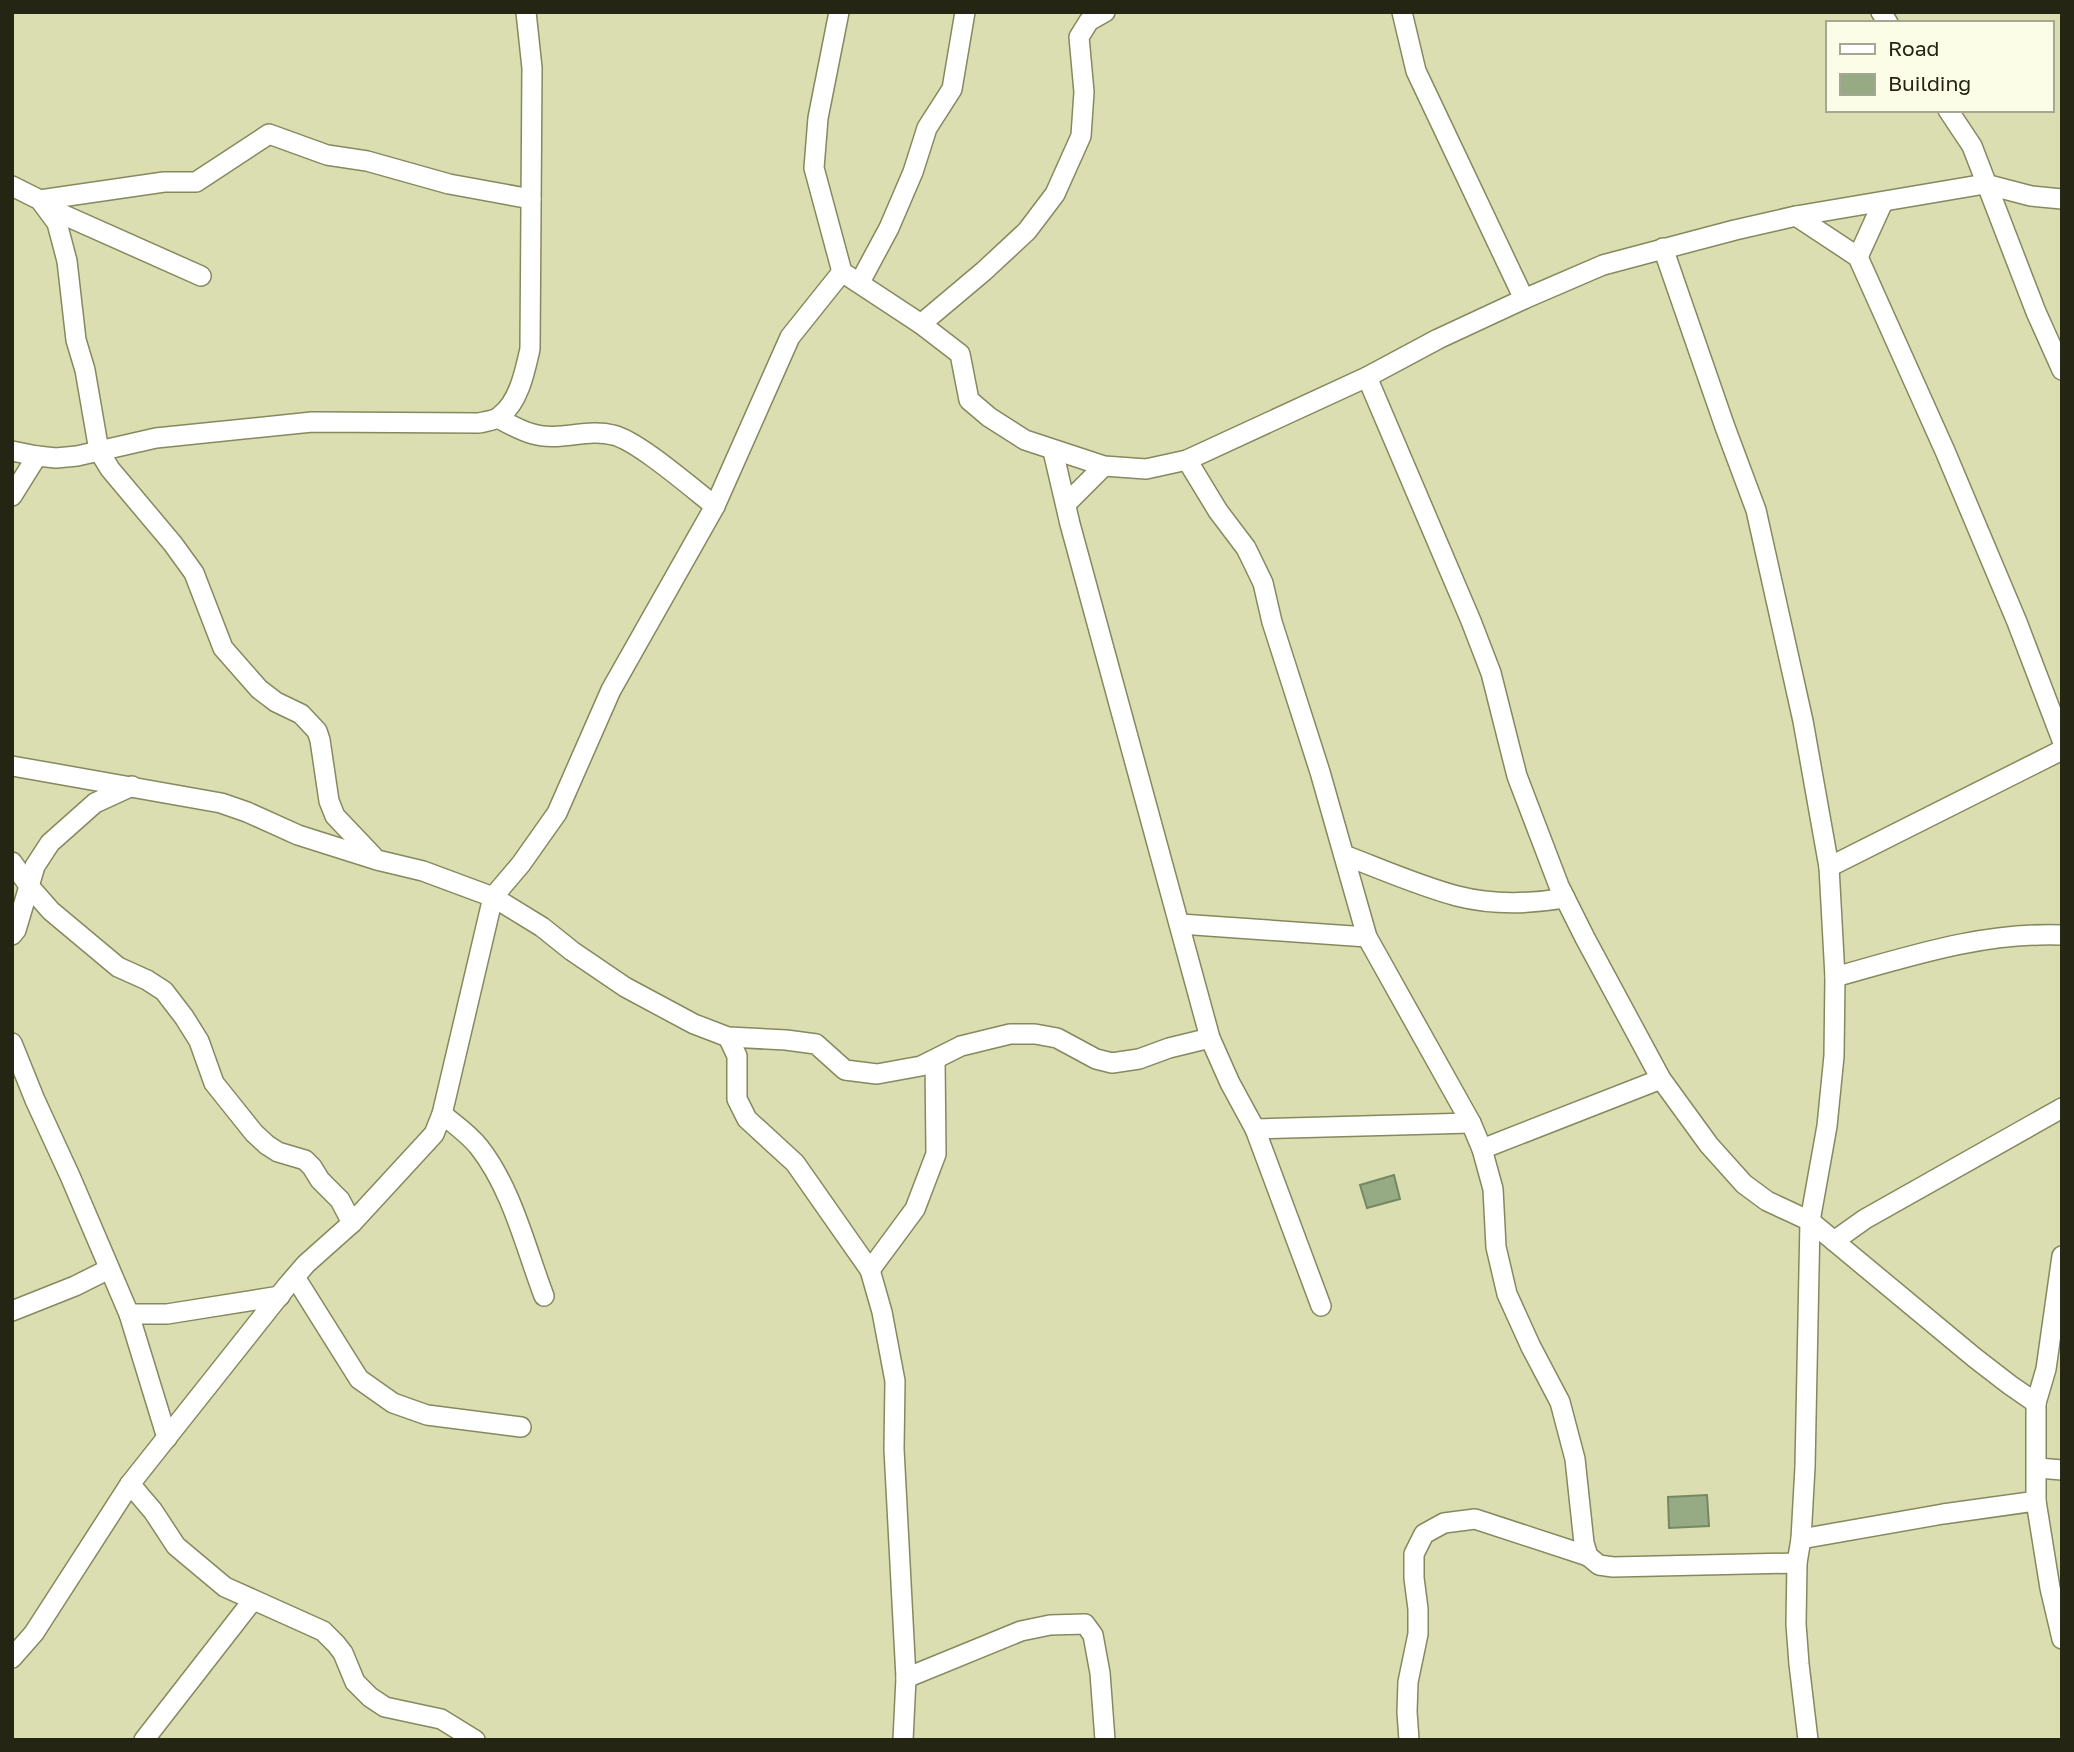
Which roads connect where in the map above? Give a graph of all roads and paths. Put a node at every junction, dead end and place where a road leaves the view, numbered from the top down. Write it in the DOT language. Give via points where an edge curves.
graph roads {
  1 [pos="526,12"];
  2 [pos="839,12"];
  3 [pos="965,12"];
  4 [pos="1105,12"];
  5 [pos="1402,12"];
  6 [pos="1949,112"];
  7 [pos="1985,184"];
  8 [pos="12,186"];
  9 [pos="531,199"];
  10 [pos="2062,199"];
  11 [pos="1883,202"];
  12 [pos="42,204"];
  13 [pos="1796,216"];
  14 [pos="1663,248"];
  15 [pos="1858,257"];
  16 [pos="842,272"];
  17 [pos="201,276"];
  18 [pos="860,282"];
  19 [pos="1524,299"];
  20 [pos="921,324"];
  21 [pos="2062,370"];
  22 [pos="1367,377"];
  23 [pos="498,418"];
  24 [pos="99,450"];
  25 [pos="12,451"];
  26 [pos="1053,451"];
  27 [pos="37,456"];
  28 [pos="1187,460"];
  29 [pos="1104,466"];
  30 [pos="12,496"];
  31 [pos="1066,504"];
  32 [pos="715,506"];
  33 [pos="2062,740"];
  34 [pos="2062,750"];
  35 [pos="12,766"];
  36 [pos="132,786"];
  37 [pos="1344,855"];
  38 [pos="377,859"];
  39 [pos="12,862"];
  40 [pos="1829,867"];
  41 [pos="29,886"];
  42 [pos="493,897"];
  43 [pos="1565,898"];
  44 [pos="1180,924"];
  45 [pos="12,935"];
  46 [pos="2062,935"];
  47 [pos="1367,937"];
  48 [pos="1835,977"];
  49 [pos="728,1037"];
  50 [pos="1210,1038"];
  51 [pos="12,1043"];
  52 [pos="935,1059"];
  53 [pos="1661,1079"];
  54 [pos="2062,1108"];
  55 [pos="442,1114"];
  56 [pos="1471,1123"];
  57 [pos="1255,1129"];
  58 [pos="1482,1149"];
  59 [pos="1810,1222"];
  60 [pos="352,1223"];
  61 [pos="1834,1241"];
  62 [pos="2062,1256"];
  63 [pos="109,1269"];
  64 [pos="870,1270"];
  65 [pos="295,1277"];
  66 [pos="280,1296"];
  67 [pos="544,1296"];
  68 [pos="1321,1306"];
  69 [pos="12,1311"];
  70 [pos="129,1314"];
  71 [pos="2036,1403"];
  72 [pos="521,1427"];
  73 [pos="167,1438"];
  74 [pos="2038,1468"];
  75 [pos="2062,1470"];
  76 [pos="130,1485"];
  77 [pos="2036,1501"];
  78 [pos="1801,1539"];
  79 [pos="1588,1556"];
  80 [pos="1797,1563"];
  81 [pos="253,1600"];
  82 [pos="2062,1639"];
  83 [pos="12,1658"];
  84 [pos="906,1678"];
  85 [pos="144,1740"];
  86 [pos="475,1740"];
  87 [pos="902,1740"];
  88 [pos="1105,1740"];
  89 [pos="1409,1740"];
  90 [pos="1808,1740"];
  1 -- 9 [label="street" via="532,68"];
  2 -- 16 [label="street" via="818,118 814,169"];
  3 -- 18 [label="street" via="952,89 927,128 913,173"];
  4 -- 20 [label="street" via="1089,21 1079,37 1084,92 1081,136 1055,194 1027,232"];
  5 -- 19 [label="street" via="1416,71"];
  6 -- 7 [label="street" via="1972,146"];
  7 -- 10 [label="street"];
  7 -- 11 [label="street"];
  7 -- 21 [label="street"];
  8 -- 12 [label="street"];
  9 -- 12 [label="street" via="327,155 270,134 196,182 163,182"];
  9 -- 23 [label="street" via="530,349 523,382"];
  11 -- 13 [label="street"];
  11 -- 15 [label="street"];
  12 -- 17 [label="street"];
  12 -- 24 [label="street" via="57,223 63,242 76,340"];
  13 -- 14 [label="street"];
  13 -- 15 [label="street"];
  14 -- 19 [label="street" via="1603,265"];
  14 -- 40 [label="street" via="1756,510 1803,722"];
  15 -- 33 [label="street" via="2017,622"];
  16 -- 18 [label="street"];
  16 -- 32 [label="street" via="790,337"];
  18 -- 20 [label="street"];
  19 -- 22 [label="street"];
  20 -- 26 [label="street" via="960,355 967,395 974,405 1025,440"];
  22 -- 28 [label="street"];
  22 -- 43 [label="street" via="1491,673 1517,776"];
  23 -- 24 [label="street" via="479,423 312,422 156,438"];
  23 -- 32 [label="street" via="534,435 615,435"];
  24 -- 27 [label="street" via="56,458"];
  24 -- 38 [label="street" via="194,573 223,648 259,690 301,715 317,731 335,816"];
  25 -- 27 [label="street"];
  26 -- 29 [label="street"];
  26 -- 31 [label="street"];
  27 -- 30 [label="street"];
  28 -- 29 [label="street" via="1146,469"];
  28 -- 37 [label="street" via="1246,548 1262,583"];
  29 -- 31 [label="street"];
  31 -- 44 [label="street"];
  32 -- 42 [label="street" via="611,690 556,813"];
  34 -- 40 [label="street"];
  35 -- 36 [label="street"];
  36 -- 38 [label="street" via="222,803 298,835"];
  36 -- 41 [label="street" via="95,803 50,843"];
  37 -- 43 [label="street" via="1459,897 1536,903"];
  37 -- 47 [label="street"];
  38 -- 42 [label="street"];
  39 -- 41 [label="street"];
  40 -- 48 [label="street"];
  41 -- 45 [label="street"];
  41 -- 60 [label="street" via="51,911 118,967 163,991 199,1041 214,1083 254,1133 278,1152 305,1160 340,1200"];
  42 -- 49 [label="street" via="625,987"];
  42 -- 55 [label="street"];
  43 -- 53 [label="street"];
  44 -- 47 [label="street"];
  44 -- 50 [label="street"];
  46 -- 48 [label="street" via="1977,940"];
  47 -- 56 [label="street"];
  48 -- 59 [label="street" via="1828,1115"];
  49 -- 52 [label="street" via="816,1044 845,1070 877,1074"];
  49 -- 64 [label="street" via="737,1056 737,1099 747,1119 795,1163"];
  50 -- 52 [label="street" via="1112,1063 1057,1038 1010,1034 961,1046"];
  50 -- 57 [label="street"];
  51 -- 63 [label="street"];
  52 -- 64 [label="street" via="936,1154 915,1209"];
  53 -- 58 [label="street"];
  53 -- 59 [label="street" via="1744,1184"];
  54 -- 61 [label="street"];
  55 -- 60 [label="street" via="434,1133"];
  55 -- 67 [label="street" via="477,1145 495,1172"];
  56 -- 57 [label="street"];
  56 -- 58 [label="street"];
  57 -- 68 [label="street"];
  58 -- 79 [label="street" via="1493,1189 1496,1247 1507,1294 1560,1402 1574,1459"];
  59 -- 61 [label="street"];
  59 -- 78 [label="street"];
  60 -- 65 [label="street"];
  61 -- 71 [label="street"];
  62 -- 71 [label="street" via="2046,1369"];
  63 -- 69 [label="street"];
  63 -- 70 [label="street"];
  64 -- 84 [label="street" via="895,1381 894,1449"];
  65 -- 66 [label="street"];
  65 -- 72 [label="street" via="359,1379 393,1403 427,1415"];
  66 -- 70 [label="street" via="167,1314"];
  66 -- 73 [label="street"];
  70 -- 73 [label="street"];
  71 -- 74 [label="street"];
  73 -- 76 [label="street"];
  74 -- 75 [label="street"];
  74 -- 77 [label="street"];
  76 -- 81 [label="street" via="176,1546 225,1587"];
  76 -- 83 [label="street" via="34,1633"];
  77 -- 78 [label="street"];
  77 -- 82 [label="street"];
  78 -- 80 [label="street"];
  79 -- 80 [label="street" via="1599,1565 1613,1567"];
  79 -- 89 [label="street" via="1475,1519 1444,1523 1424,1534 1414,1554 1418,1634 1408,1682"];
  80 -- 90 [label="street" via="1796,1624"];
  81 -- 85 [label="street"];
  81 -- 86 [label="street" via="323,1631 343,1653 355,1682 385,1707 441,1719"];
  84 -- 87 [label="street"];
  84 -- 88 [label="street" via="1021,1631 1085,1624 1096,1647"];
}
